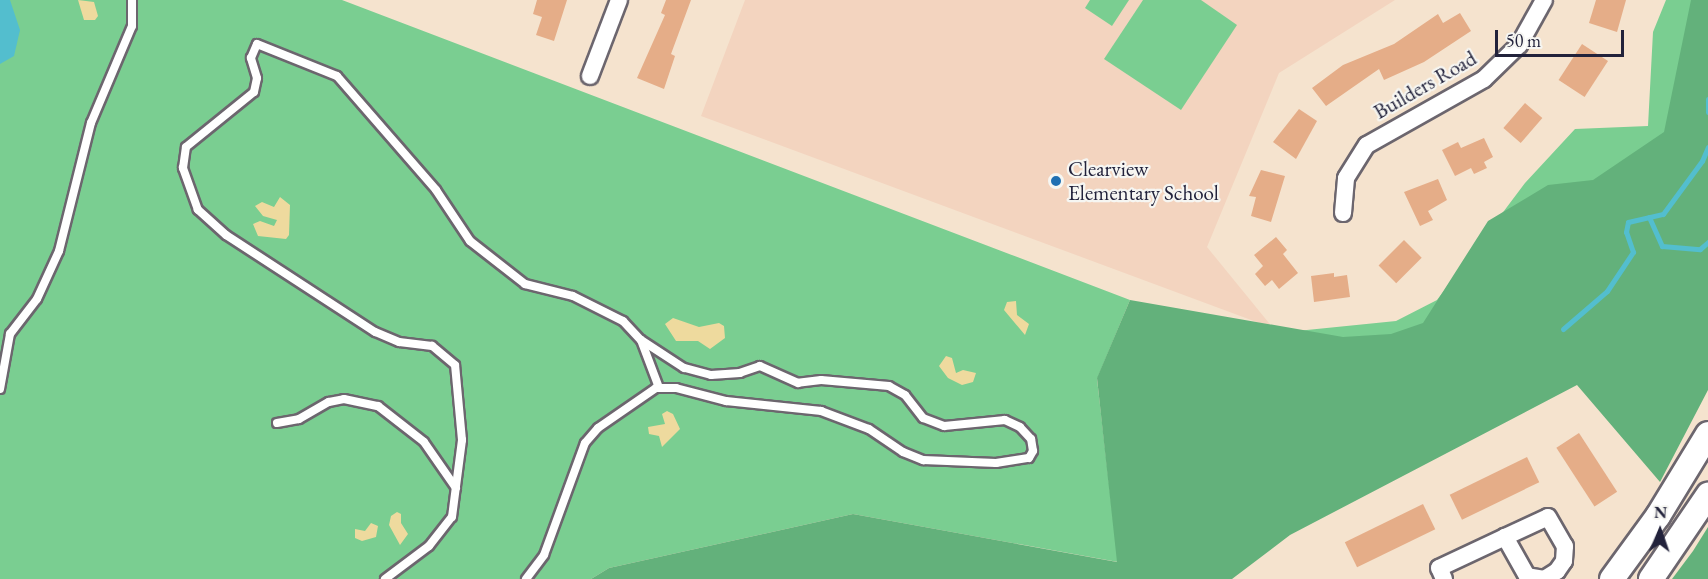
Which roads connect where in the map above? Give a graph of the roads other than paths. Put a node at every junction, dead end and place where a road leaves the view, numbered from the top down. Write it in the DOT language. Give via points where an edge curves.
graph roads {
  1 [pos="132,0"];
  2 [pos="620,0"];
  3 [pos="1544,0"];
  4 [pos="590,76"];
  5 [pos="1343,213"];
  6 [pos="641,340"];
  7 [pos="658,385"];
  8 [pos="0,389"];
  9 [pos="277,423"];
  10 [pos="1708,434"];
  11 [pos="456,488"];
  12 [pos="1708,495"];
  13 [pos="1505,537"];
  14 [pos="385,579"];
  15 [pos="526,579"];
  16 [pos="1444,579"];
  17 [pos="1612,579"];
  18 [pos="1651,579"];
  1 -- 8 [label="lane" via="132,26 91,123 59,251 37,299 10,334"];
  2 -- 4 [label="street"];
  3 -- 5 [label="street, Builders Road" via="1519,45 1484,79 1367,146 1346,177"];
  6 -- 7 [label="lane"];
  6 -- 11 [label="lane" via="614,316 573,296 525,284 482,252 460,231 436,190 337,76 263,44 254,46 254,92 186,147 183,168 193,201 226,235 375,332 399,342 422,342 449,357 455,366 462,416"];
  6 -- 15 [label="lane" via="684,368 711,375 740,373 760,366 798,382 890,386 905,395 923,418 944,426 1005,420 1031,439 1033,451 1029,458 996,463 923,460 903,452 869,429 821,411 726,401 676,388 656,388 598,428 585,443 544,555"];
  9 -- 11 [label="lane" via="299,419 329,402 344,399 378,406 424,442"];
  10 -- 17 [label="main road" via="1664,507"];
  11 -- 14 [label="lane" via="452,517 443,529"];
  12 -- 18 [label="main road"];
  13 -- 16 [label="street" via="1439,568"];
}
